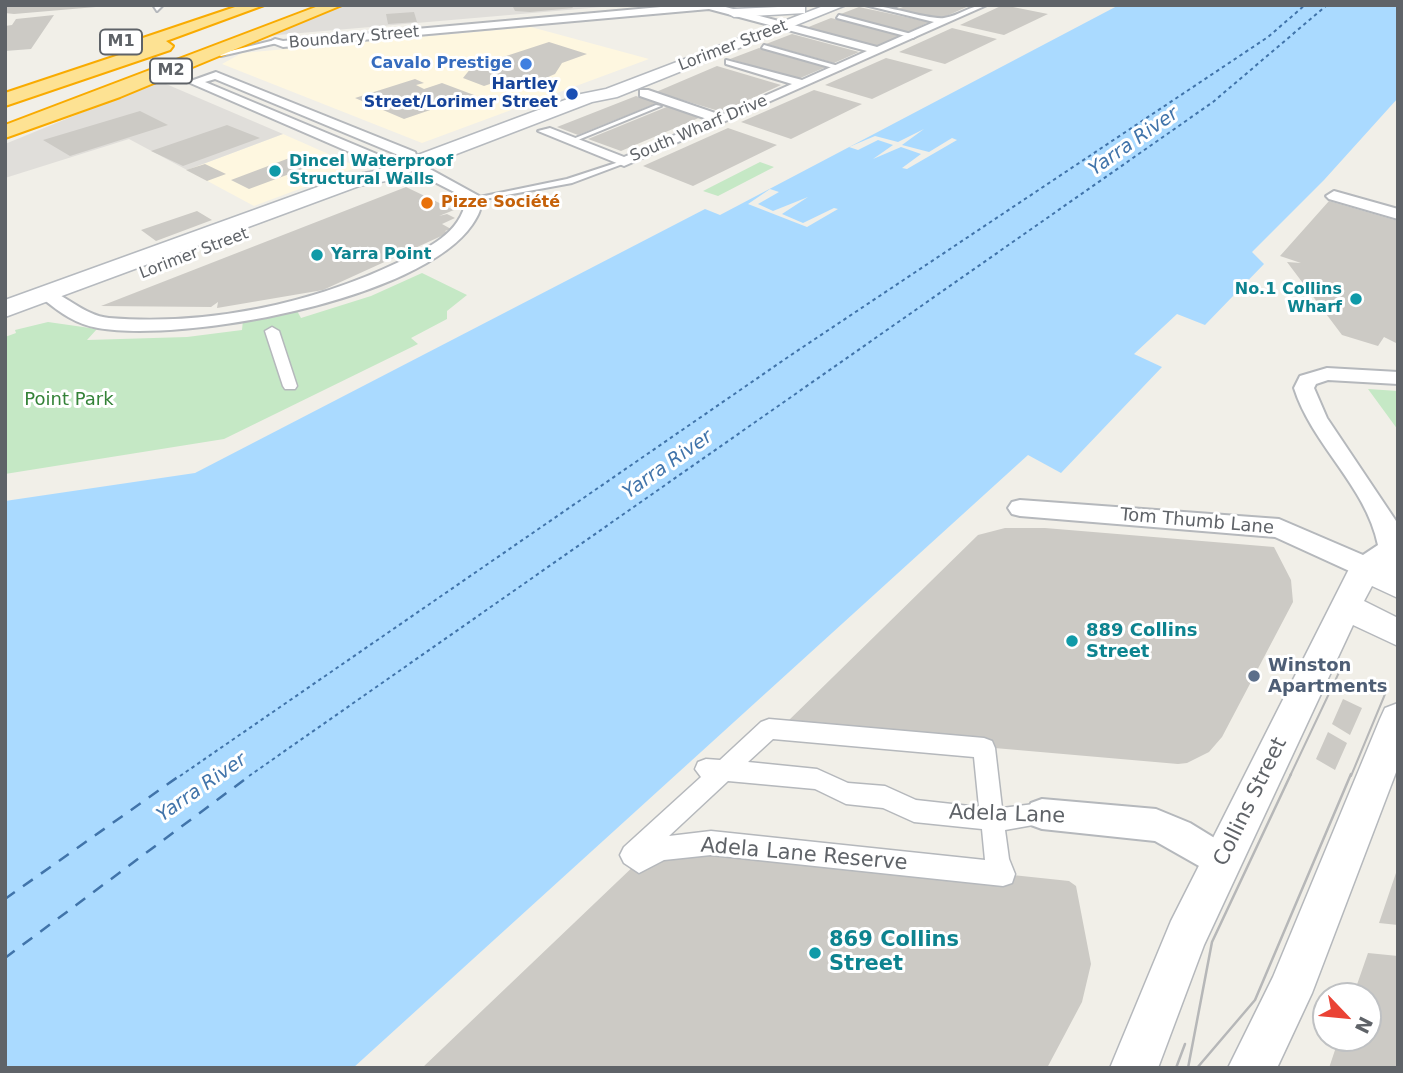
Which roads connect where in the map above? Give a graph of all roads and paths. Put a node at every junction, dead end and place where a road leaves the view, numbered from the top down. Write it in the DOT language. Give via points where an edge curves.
graph roads {
  1 [pos="237,5"];
  2 [pos="257,5"];
  3 [pos="274,5"];
  4 [pos="293,5"];
  5 [pos="308,5"];
  6 [pos="323,5"];
  7 [pos="335,5"];
  8 [pos="672,5"];
  9 [pos="870,5"];
  10 [pos="982,5"];
  11 [pos="637,6"];
  12 [pos="699,6"];
  13 [pos="812,8"];
  14 [pos="839,11"];
  15 [pos="730,16"];
  16 [pos="945,22"];
  17 [pos="777,27"];
  18 [pos="741,34"];
  19 [pos="913,36"];
  20 [pos="275,42"];
  21 [pos="764,47"];
  22 [pos="103,48"];
  23 [pos="878,51"];
  24 [pos="730,62"];
  25 [pos="190,64"];
  26 [pos="840,68"];
  27 [pos="5,82"];
  28 [pos="804,84"];
  29 [pos="5,89"];
  30 [pos="644,93"];
  31 [pos="587,97"];
  32 [pos="5,100"];
  33 [pos="284,102"];
  34 [pos="658,106"];
  35 [pos="261,110"];
  36 [pos="5,111"];
  37 [pos="5,119"];
  38 [pos="721,119"];
  39 [pos="5,126"];
  40 [pos="344,127"];
  41 [pos="545,131"];
  42 [pos="5,132"];
  43 [pos="321,135"];
  44 [pos="571,141"];
  45 [pos="624,162"];
  46 [pos="412,165"];
  47 [pos="1334,196"];
  48 [pos="474,199"];
  49 [pos="1398,214"];
  50 [pos="56,300"];
  51 [pos="5,309"];
  52 [pos="5,324"];
  53 [pos="272,331"];
  54 [pos="1398,379"];
  55 [pos="290,386"];
  56 [pos="1020,508"];
  57 [pos="1384,561"];
  58 [pos="1398,586"];
  59 [pos="1348,608"];
  60 [pos="1398,633"];
  61 [pos="1398,719"];
  62 [pos="715,770"];
  63 [pos="1042,814"];
  64 [pos="992,819"];
  65 [pos="1222,862"];
  66 [pos="1134,1068"];
  67 [pos="1252,1068"];
  1 -- 22 [label="highway, M1"];
  1 -- 27 [label="highway"];
  2 -- 29 [label="highway"];
  3 -- 32 [label="highway, M1"];
  4 -- 36 [label="highway, M2"];
  5 -- 37 [label="highway, M1"];
  6 -- 39 [label="highway"];
  7 -- 25 [label="highway, M2"];
  8 -- 11 [label="street, Boundary Street"];
  9 -- 16 [label="street"];
  10 -- 16 [label="street, South Wharf Drive"];
  11 -- 20 [label="street, Boundary Street" via="289,37"];
  12 -- 15 [label="street, Boundary Street"];
  12 -- 20 [label="street, Boundary Street"];
  13 -- 15 [label="main road"];
  13 -- 17 [label="main road, Lorimer Street"];
  14 -- 17 [label="main road, Lorimer Street"];
  14 -- 19 [label="lane"];
  15 -- 17 [label="street, Boundary Street"];
  15 -- 18 [label="main road"];
  16 -- 19 [label="street, South Wharf Drive"];
  17 -- 18 [label="main road, Lorimer Street"];
  17 -- 23 [label="street, Boundary Street"];
  17 -- 31 [label="main road, Lorimer Street" via="611,93"];
  18 -- 31 [label="main road, Lorimer Street" via="596,89"];
  19 -- 23 [label="street, South Wharf Drive"];
  20 -- 25 [label="lane"];
  21 -- 26 [label="lane"];
  23 -- 26 [label="street, South Wharf Drive"];
  24 -- 28 [label="street"];
  25 -- 42 [label="highway, M2"];
  26 -- 28 [label="street, South Wharf Drive"];
  28 -- 38 [label="street, South Wharf Drive"];
  30 -- 38 [label="street"];
  31 -- 46 [label="main road, Lorimer Street"];
  33 -- 35 [label="street"];
  33 -- 35 [label="street" via="216,75 194,82"];
  33 -- 40 [label="street"];
  34 -- 44 [label="lane"];
  35 -- 43 [label="street"];
  38 -- 45 [label="street, South Wharf Drive"];
  40 -- 43 [label="street"];
  40 -- 46 [label="street" via="412,156"];
  41 -- 44 [label="street"];
  43 -- 46 [label="street" via="389,164"];
  44 -- 45 [label="street"];
  45 -- 48 [label="lane, South Wharf Drive" via="569,181"];
  46 -- 48 [label="street"];
  46 -- 50 [label="main road, Lorimer Street" via="355,180"];
  47 -- 49 [label="street"];
  48 -- 50 [label="street" via="467,220 435,250 364,284 301,303 208,321 144,324 74,317"];
  50 -- 51 [label="main road, Lorimer Street"];
  50 -- 52 [label="main road, Lorimer Street"];
  53 -- 55 [label="street"];
  54 -- 57 [label="street" via="1322,374 1307,380 1304,388 1312,408 1382,516 1389,536"];
  56 -- 57 [label="street, Tom Thumb Lane" via="1279,528"];
  57 -- 58 [label="street"];
  57 -- 59 [label="street, Collins Street"];
  59 -- 60 [label="street"];
  59 -- 65 [label="street, Collins Street"];
  61 -- 67 [label="street" via="1289,993"];
  62 -- 64 [label="street, Adela Lane" via="817,779 846,793 885,797 914,811"];
  62 -- 64 [label="street, Adela Lane Reserve" via="769,729 984,748"];
  62 -- 64 [label="street, Adela Lane Reserve" via="632,855 639,861 662,849 711,843 1003,874"];
  63 -- 64 [label="street, Adela Lane"];
  63 -- 65 [label="street, Adela Lane" via="1156,825"];
  65 -- 66 [label="street, Collins Street" via="1186,936"];
}
